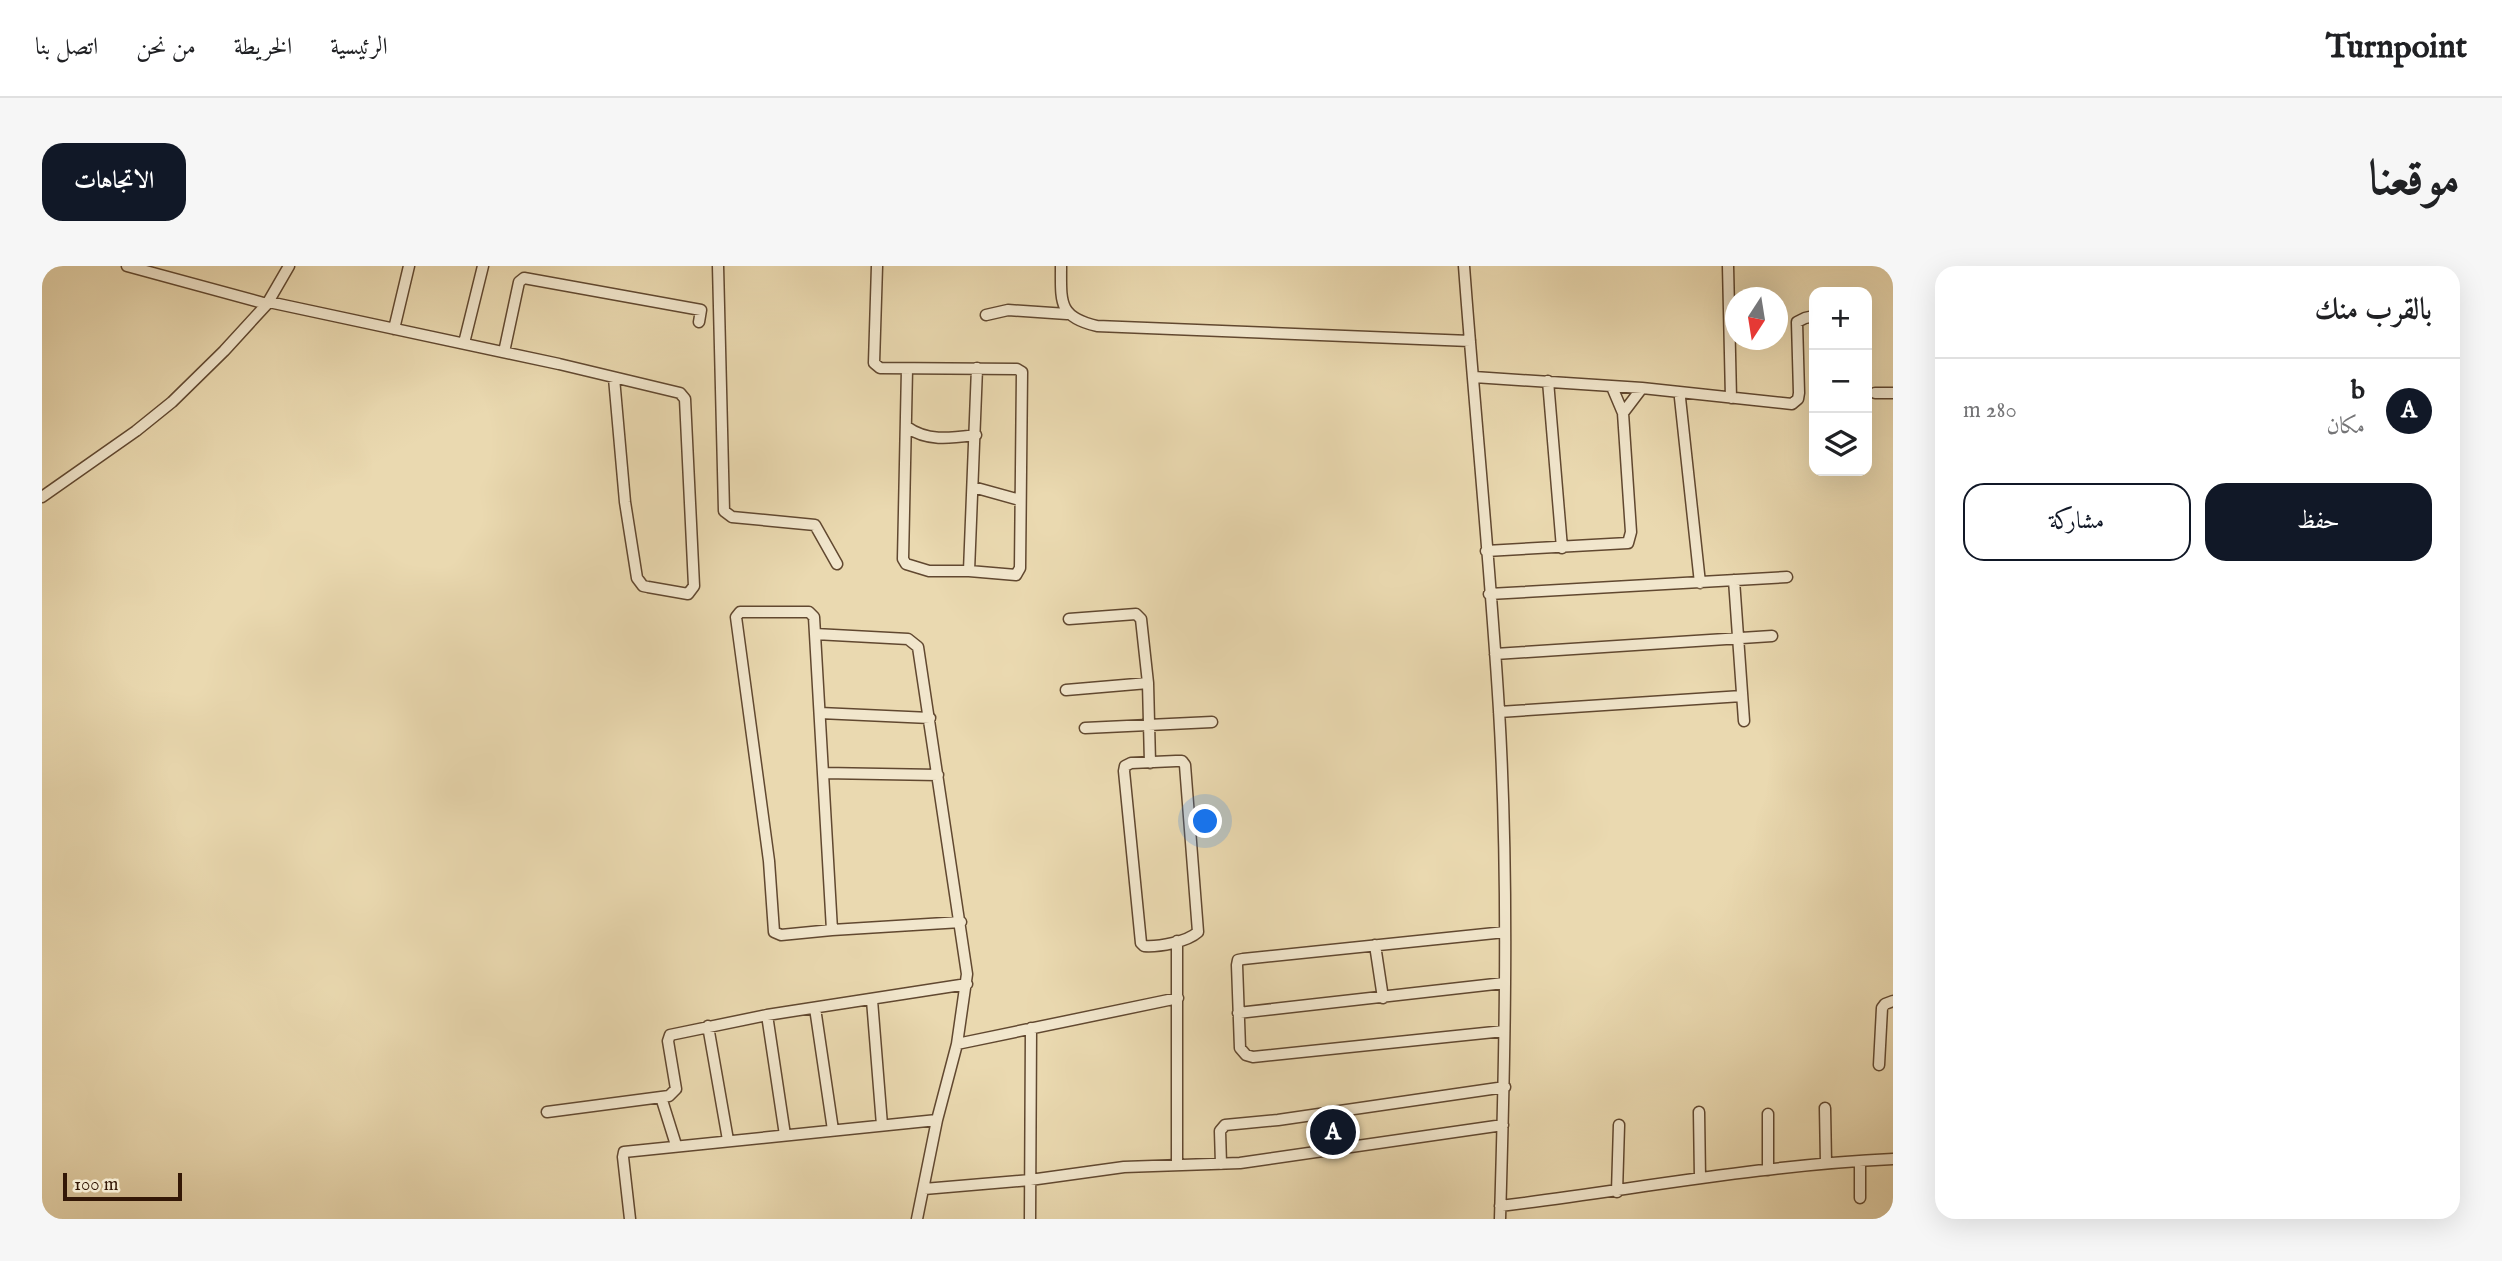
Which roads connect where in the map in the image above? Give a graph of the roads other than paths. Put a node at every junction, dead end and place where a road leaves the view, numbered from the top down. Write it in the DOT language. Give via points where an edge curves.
graph roads {
  1 [pos="127,266"];
  2 [pos="289,266"];
  3 [pos="409,266"];
  4 [pos="483,266"];
  5 [pos="718,266"];
  6 [pos="877,266"];
  7 [pos="1061,266"];
  8 [pos="1464,266"];
  9 [pos="1728,266"];
  10 [pos="268,303"];
  11 [pos="1068,314"];
  12 [pos="986,315"];
  13 [pos="1809,317"];
  14 [pos="699,322"];
  15 [pos="394,329"];
  16 [pos="1470,341"];
  17 [pos="464,344"];
  18 [pos="504,352"];
  19 [pos="977,368"];
  20 [pos="908,369"];
  21 [pos="1474,377"];
  22 [pos="614,378"];
  23 [pos="1548,381"];
  24 [pos="1612,387"];
  25 [pos="1642,388"];
  26 [pos="1875,393"];
  27 [pos="1893,393"];
  28 [pos="1680,398"];
  29 [pos="1731,398"];
  30 [pos="1623,413"];
  31 [pos="907,427"];
  32 [pos="976,435"];
  33 [pos="973,487"];
  34 [pos="42,498"];
  35 [pos="1020,500"];
  36 [pos="1562,548"];
  37 [pos="1486,551"];
  38 [pos="837,564"];
  39 [pos="969,571"];
  40 [pos="1787,577"];
  41 [pos="1734,580"];
  42 [pos="1700,583"];
  43 [pos="1489,594"];
  44 [pos="1069,619"];
  45 [pos="815,634"];
  46 [pos="1772,636"];
  47 [pos="1737,638"];
  48 [pos="1495,654"];
  49 [pos="1148,682"];
  50 [pos="1066,690"];
  51 [pos="1742,696"];
  52 [pos="1499,712"];
  53 [pos="820,713"];
  54 [pos="930,718"];
  55 [pos="1744,721"];
  56 [pos="1212,722"];
  57 [pos="1148,725"];
  58 [pos="1085,728"];
  59 [pos="1150,763"];
  60 [pos="824,773"];
  61 [pos="938,775"];
  62 [pos="961,922"];
  63 [pos="832,930"];
  64 [pos="1505,932"];
  65 [pos="1177,941"];
  66 [pos="1375,945"];
  67 [pos="1504,983"];
  68 [pos="967,984"];
  69 [pos="1178,998"];
  70 [pos="1383,998"];
  71 [pos="872,1000"];
  72 [pos="1893,1001"];
  73 [pos="815,1008"];
  74 [pos="1237,1013"];
  75 [pos="767,1015"];
  76 [pos="708,1026"];
  77 [pos="1031,1028"];
  78 [pos="1504,1031"];
  79 [pos="957,1044"];
  80 [pos="1879,1065"];
  81 [pos="1505,1087"];
  82 [pos="661,1097"];
  83 [pos="1825,1108"];
  84 [pos="547,1112"];
  85 [pos="1699,1112"];
  86 [pos="1768,1114"];
  87 [pos="937,1120"];
  88 [pos="882,1125"];
  89 [pos="1503,1125"];
  90 [pos="1619,1125"];
  91 [pos="833,1130"];
  92 [pos="785,1135"];
  93 [pos="728,1140"];
  94 [pos="676,1146"];
  95 [pos="1893,1159"];
  96 [pos="1860,1161"];
  97 [pos="1826,1163"];
  98 [pos="1221,1164"];
  99 [pos="1177,1165"];
  100 [pos="1768,1170"];
  101 [pos="1700,1178"];
  102 [pos="1030,1180"];
  103 [pos="924,1189"];
  104 [pos="1616,1192"];
  105 [pos="1860,1198"];
  106 [pos="1500,1206"];
  107 [pos="629,1219"];
  108 [pos="917,1219"];
  109 [pos="1030,1219"];
  110 [pos="1500,1219"];
  1 -- 10 [label="street"];
  2 -- 10 [label="street"];
  3 -- 15 [label="street"];
  4 -- 17 [label="street"];
  5 -- 38 [label="street" via="724,511 732,517 815,525"];
  6 -- 20 [label="street" via="874,363 887,370"];
  7 -- 11 [label="street" via="1060,298"];
  8 -- 16 [label="street"];
  9 -- 29 [label="street"];
  10 -- 15 [label="street"];
  10 -- 34 [label="street" via="172,402"];
  11 -- 12 [label="street" via="1007,310"];
  11 -- 16 [label="street" via="1097,326"];
  13 -- 29 [label="street" via="1797,323 1800,393 1796,402"];
  14 -- 18 [label="street" via="701,310 524,278 519,282"];
  15 -- 17 [label="street"];
  16 -- 21 [label="street"];
  17 -- 18 [label="street"];
  18 -- 22 [label="street"];
  19 -- 20 [label="street"];
  19 -- 32 [label="street"];
  19 -- 35 [label="street" via="1022,372"];
  20 -- 31 [label="street"];
  21 -- 23 [label="street"];
  21 -- 37 [label="street"];
  22 -- 22 [label="street" via="680,393 685,400 694,586 688,594 643,586 638,579 625,502"];
  23 -- 24 [label="street"];
  23 -- 36 [label="street"];
  24 -- 25 [label="street"];
  24 -- 30 [label="street"];
  25 -- 29 [label="street"];
  25 -- 30 [label="street"];
  26 -- 27 [label="street"];
  28 -- 42 [label="street"];
  30 -- 36 [label="street" via="1630,538 1624,544"];
  31 -- 32 [label="street" via="928,438"];
  31 -- 39 [label="street" via="903,559 911,567 929,571"];
  32 -- 33 [label="street"];
  33 -- 35 [label="street"];
  33 -- 39 [label="street"];
  35 -- 39 [label="street" via="1019,573"];
  36 -- 37 [label="street"];
  37 -- 43 [label="street"];
  40 -- 41 [label="street"];
  41 -- 42 [label="street"];
  41 -- 47 [label="street"];
  42 -- 43 [label="street"];
  43 -- 48 [label="street"];
  44 -- 49 [label="street" via="1139,616"];
  45 -- 53 [label="street"];
  45 -- 54 [label="street" via="915,643"];
  45 -- 63 [label="street" via="814,617 809,612 740,612 736,617 769,861 774,932"];
  46 -- 47 [label="street"];
  47 -- 48 [label="street"];
  47 -- 51 [label="street"];
  48 -- 52 [label="street"];
  49 -- 50 [label="street"];
  49 -- 57 [label="street"];
  51 -- 52 [label="street"];
  51 -- 55 [label="street"];
  52 -- 64 [label="street"];
  53 -- 54 [label="street"];
  53 -- 60 [label="street"];
  54 -- 61 [label="street"];
  56 -- 57 [label="street"];
  57 -- 58 [label="street"];
  57 -- 59 [label="street"];
  59 -- 65 [label="street" via="1181,761 1185,765 1198,932"];
  59 -- 65 [label="street" via="1129,764 1124,771 1140,943"];
  60 -- 61 [label="street"];
  60 -- 63 [label="street"];
  61 -- 62 [label="street"];
  62 -- 63 [label="street"];
  62 -- 68 [label="street"];
  64 -- 66 [label="street"];
  64 -- 67 [label="street"];
  65 -- 69 [label="street"];
  66 -- 70 [label="street"];
  66 -- 74 [label="street" via="1238,960"];
  67 -- 70 [label="street"];
  67 -- 78 [label="street"];
  68 -- 71 [label="street"];
  68 -- 79 [label="street"];
  69 -- 77 [label="street"];
  69 -- 99 [label="street"];
  70 -- 74 [label="street"];
  71 -- 73 [label="street"];
  71 -- 88 [label="street"];
  72 -- 80 [label="street" via="1882,1008"];
  73 -- 75 [label="street"];
  73 -- 91 [label="street"];
  74 -- 78 [label="street" via="1240,1048 1253,1057"];
  75 -- 76 [label="street"];
  75 -- 92 [label="street"];
  76 -- 82 [label="street" via="670,1035 676,1089"];
  76 -- 93 [label="street"];
  77 -- 79 [label="street"];
  77 -- 102 [label="street"];
  78 -- 81 [label="street"];
  79 -- 87 [label="street"];
  81 -- 89 [label="street"];
  81 -- 98 [label="street" via="1225,1125 1220,1131"];
  82 -- 84 [label="street"];
  82 -- 94 [label="street"];
  83 -- 97 [label="street"];
  85 -- 101 [label="street"];
  86 -- 100 [label="street"];
  87 -- 88 [label="street"];
  87 -- 103 [label="street"];
  88 -- 91 [label="street"];
  89 -- 98 [label="street"];
  89 -- 106 [label="street"];
  90 -- 104 [label="street"];
  91 -- 92 [label="street"];
  92 -- 93 [label="street"];
  93 -- 94 [label="street"];
  94 -- 107 [label="street" via="624,1152"];
  95 -- 96 [label="street"];
  96 -- 97 [label="street"];
  96 -- 105 [label="street"];
  97 -- 100 [label="street"];
  98 -- 99 [label="street"];
  99 -- 102 [label="street"];
  100 -- 101 [label="street"];
  101 -- 104 [label="street"];
  102 -- 103 [label="street"];
  102 -- 109 [label="street"];
  103 -- 108 [label="street"];
  104 -- 106 [label="street"];
  106 -- 110 [label="street"];
}
